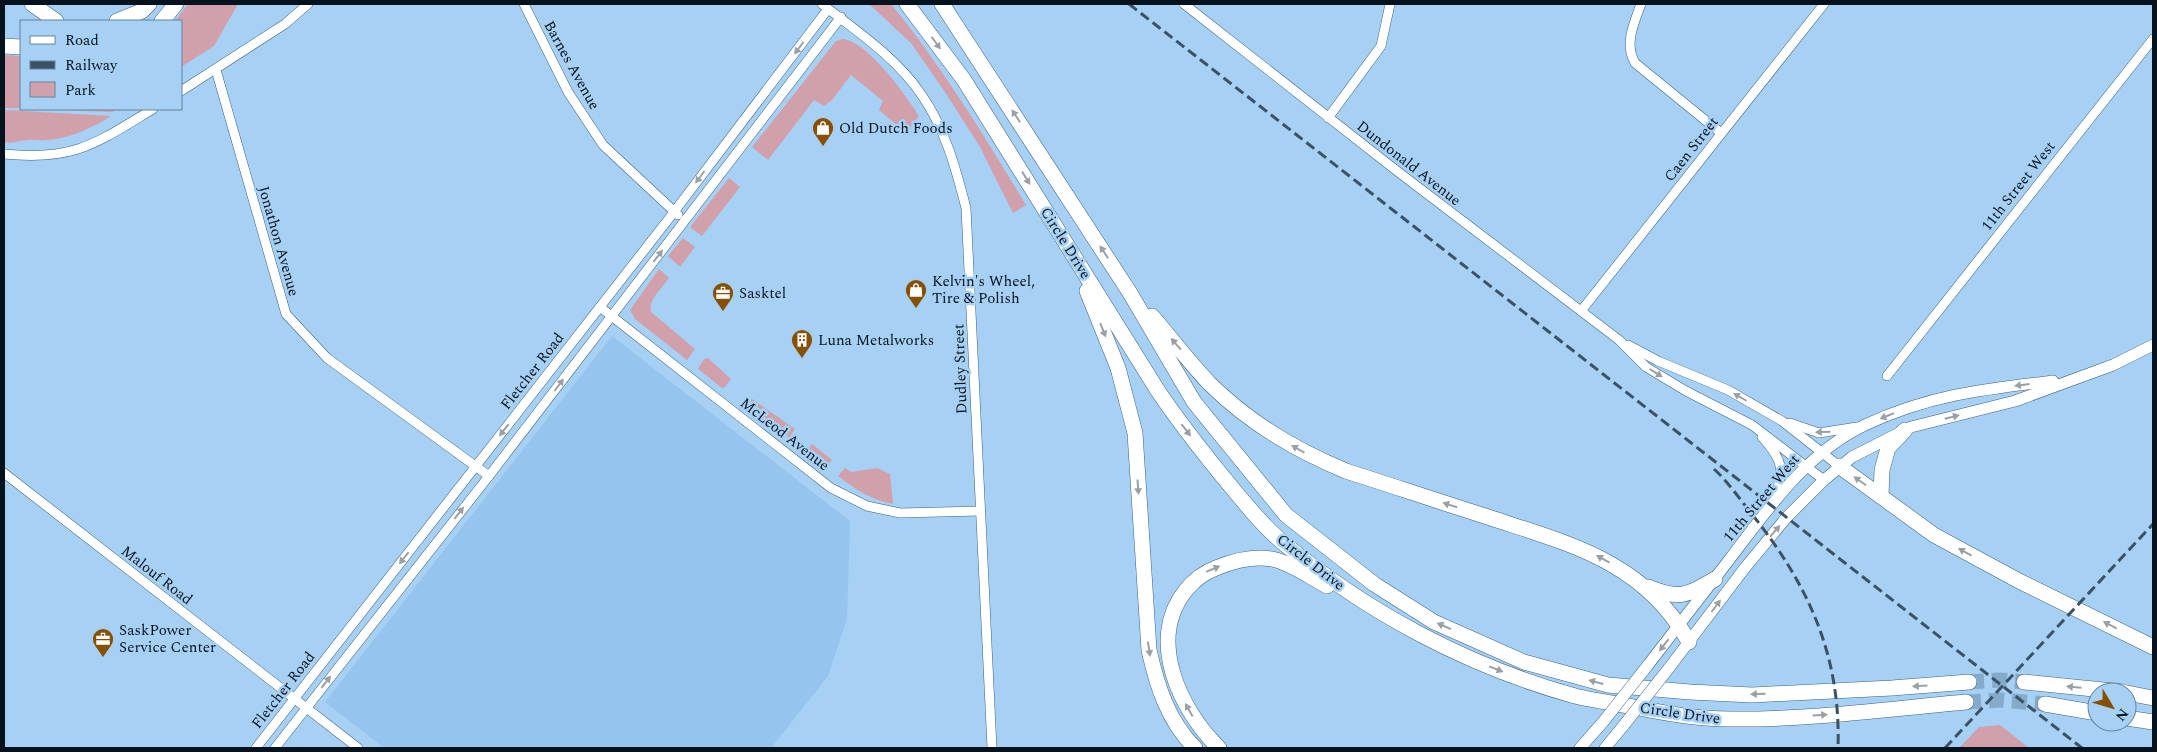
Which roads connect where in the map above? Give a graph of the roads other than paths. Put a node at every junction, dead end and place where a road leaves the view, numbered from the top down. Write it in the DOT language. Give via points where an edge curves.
graph roads {
  1 [pos="32,4"];
  2 [pos="149,4"];
  3 [pos="176,4"];
  4 [pos="308,4"];
  5 [pos="524,4"];
  6 [pos="907,4"];
  7 [pos="942,4"];
  8 [pos="1184,4"];
  9 [pos="1390,4"];
  10 [pos="1641,4"];
  11 [pos="1824,4"];
  12 [pos="825,6"];
  13 [pos="841,17"];
  14 [pos="55,20"];
  15 [pos="120,20"];
  16 [pos="163,20"];
  17 [pos="2153,39"];
  18 [pos="4,46"];
  19 [pos="20,47"];
  20 [pos="216,70"];
  21 [pos="182,90"];
  22 [pos="151,110"];
  23 [pos="1328,118"];
  24 [pos="1721,133"];
  25 [pos="4,154"];
  26 [pos="674,212"];
  27 [pos="685,220"];
  28 [pos="1072,252"];
  29 [pos="1130,294"];
  30 [pos="600,307"];
  31 [pos="1581,311"];
  32 [pos="612,316"];
  33 [pos="1619,340"];
  34 [pos="2153,345"];
  35 [pos="1887,376"];
  36 [pos="2070,379"];
  37 [pos="1782,421"];
  38 [pos="1864,425"];
  39 [pos="1752,426"];
  40 [pos="1905,430"];
  41 [pos="1821,453"];
  42 [pos="1806,466"];
  43 [pos="1839,466"];
  44 [pos="474,467"];
  45 [pos="4,473"];
  46 [pos="488,476"];
  47 [pos="1824,480"];
  48 [pos="1881,496"];
  49 [pos="1775,500"];
  50 [pos="980,511"];
  51 [pos="1715,579"];
  52 [pos="1644,586"];
  53 [pos="1390,617"];
  54 [pos="1680,625"];
  55 [pos="1689,642"];
  56 [pos="2153,647"];
  57 [pos="1969,682"];
  58 [pos="2024,682"];
  59 [pos="2087,688"];
  60 [pos="2137,695"];
  61 [pos="294,698"];
  62 [pos="2153,698"];
  63 [pos="1966,702"];
  64 [pos="2045,704"];
  65 [pos="306,708"];
  66 [pos="2087,711"];
  67 [pos="2137,720"];
  68 [pos="2153,722"];
  69 [pos="256,748"];
  70 [pos="275,748"];
  71 [pos="358,748"];
  72 [pos="992,748"];
  73 [pos="1195,748"];
  74 [pos="1218,748"];
  75 [pos="1580,748"];
  76 [pos="1605,748"];
  1 -- 14 [label="highway"];
  2 -- 15 [label="highway" via="142,11"];
  3 -- 16 [label="highway"];
  4 -- 20 [label="street" via="285,24"];
  5 -- 26 [label="street, Barnes Avenue" via="568,92 603,145"];
  6 -- 28 [label="highway, Circle Drive, one-way" via="964,80"];
  29 -- 7 [label="highway, Circle Drive, one-way"];
  8 -- 23 [label="street, Dundonald Avenue"];
  9 -- 23 [label="street" via="1381,46"];
  10 -- 24 [label="street" via="1630,44 1630,54 1635,63"];
  11 -- 24 [label="street, Caen Street"];
  12 -- 13 [label="street, Dudley Street"];
  12 -- 26 [label="street, Fletcher Road, one-way"];
  13 -- 27 [label="street, Fletcher Road"];
  13 -- 50 [label="street, Dudley Street" via="892,61 921,94 935,117 957,174 969,234"];
  17 -- 35 [label="street, 11th Street West"];
  18 -- 19 [label="highway"];
  20 -- 21 [label="street"];
  20 -- 44 [label="street, Jonathon Avenue" via="286,314 327,358"];
  22 -- 25 [label="street" via="109,136 75,151 46,156"];
  23 -- 31 [label="street, Dundonald Avenue"];
  24 -- 31 [label="street, Caen Street"];
  26 -- 27 [label="street, Barnes Avenue"];
  26 -- 30 [label="street, Fletcher Road"];
  32 -- 27 [label="street, Fletcher Road, one-way"];
  28 -- 53 [label="highway, Circle Drive, one-way" via="1158,391 1240,499 1280,540 1333,581"];
  28 -- 73 [label="highway, one-way" via="1118,368 1135,433 1152,666 1170,716"];
  52 -- 29 [label="highway, one-way" via="1584,550 1346,471 1313,457 1248,417 1210,383"];
  57 -- 29 [label="highway, Circle Drive, one-way" via="1752,695 1608,685 1524,662 1434,622 1374,584 1286,515 1194,402"];
  30 -- 32 [label="street, McLeod Avenue"];
  30 -- 44 [label="street, Fletcher Road, one-way"];
  31 -- 33 [label="street, Dundonald Avenue"];
  46 -- 32 [label="street, Fletcher Road, one-way"];
  32 -- 50 [label="street, McLeod Avenue" via="831,488 867,506 900,513"];
  37 -- 33 [label="street, Dundonald Avenue, one-way" via="1728,390 1658,361"];
  33 -- 39 [label="street, Dundonald Avenue, one-way" via="1646,367"];
  34 -- 36 [label="main road, 11th Street West" via="2113,365"];
  36 -- 38 [label="main road, 11th Street West, one-way" via="1959,393 1915,405"];
  40 -- 36 [label="main road, 11th Street West, one-way" via="2015,401"];
  38 -- 37 [label="street, Dundonald Avenue, one-way" via="1819,433"];
  37 -- 41 [label="street, Dundonald Avenue"];
  38 -- 41 [label="main road, 11th Street West"];
  39 -- 42 [label="street, Dundonald Avenue"];
  39 -- 49 [label="street, Dundonald Avenue" via="1781,463 1782,475"];
  40 -- 43 [label="main road, 11th Street West"];
  40 -- 48 [label="highway" via="1888,448 1882,470"];
  41 -- 42 [label="main road, 11th Street West"];
  41 -- 43 [label="street, Dundonald Avenue"];
  42 -- 47 [label="street, Dundonald Avenue"];
  42 -- 49 [label="main road, 11th Street West"];
  43 -- 47 [label="main road, 11th Street West"];
  48 -- 43 [label="highway, one-way"];
  44 -- 46 [label="street, Jonathon Avenue"];
  44 -- 61 [label="street, Fletcher Road, one-way"];
  45 -- 61 [label="street, Malouf Road"];
  65 -- 46 [label="street, Fletcher Road, one-way"];
  55 -- 47 [label="main road, 11th Street West, one-way" via="1770,536"];
  56 -- 48 [label="highway, one-way" via="2019,582 1934,535"];
  49 -- 51 [label="main road, 11th Street West"];
  50 -- 72 [label="street, Dudley Street"];
  51 -- 52 [label="highway" via="1690,594 1667,595"];
  51 -- 54 [label="main road, 11th Street West"];
  52 -- 54 [label="highway"];
  53 -- 63 [label="highway, Circle Drive, one-way" via="1448,649 1530,681 1576,696 1680,716 1729,720"];
  74 -- 53 [label="highway, one-way" via="1186,707 1171,665 1169,636 1174,609 1193,582 1206,572 1244,559 1272,560"];
  54 -- 55 [label="highway"];
  54 -- 75 [label="main road, 11th Street West, one-way, bridge"];
  55 -- 76 [label="main road, 11th Street West, bridge"];
  59 -- 58 [label="highway, one-way"];
  60 -- 62 [label="highway"];
  61 -- 65 [label="street, Malouf Road"];
  61 -- 69 [label="street, Fletcher Road"];
  64 -- 66 [label="highway"];
  65 -- 70 [label="street, Fletcher Road"];
  65 -- 71 [label="street, Malouf Road"];
  67 -- 68 [label="highway"];
}
